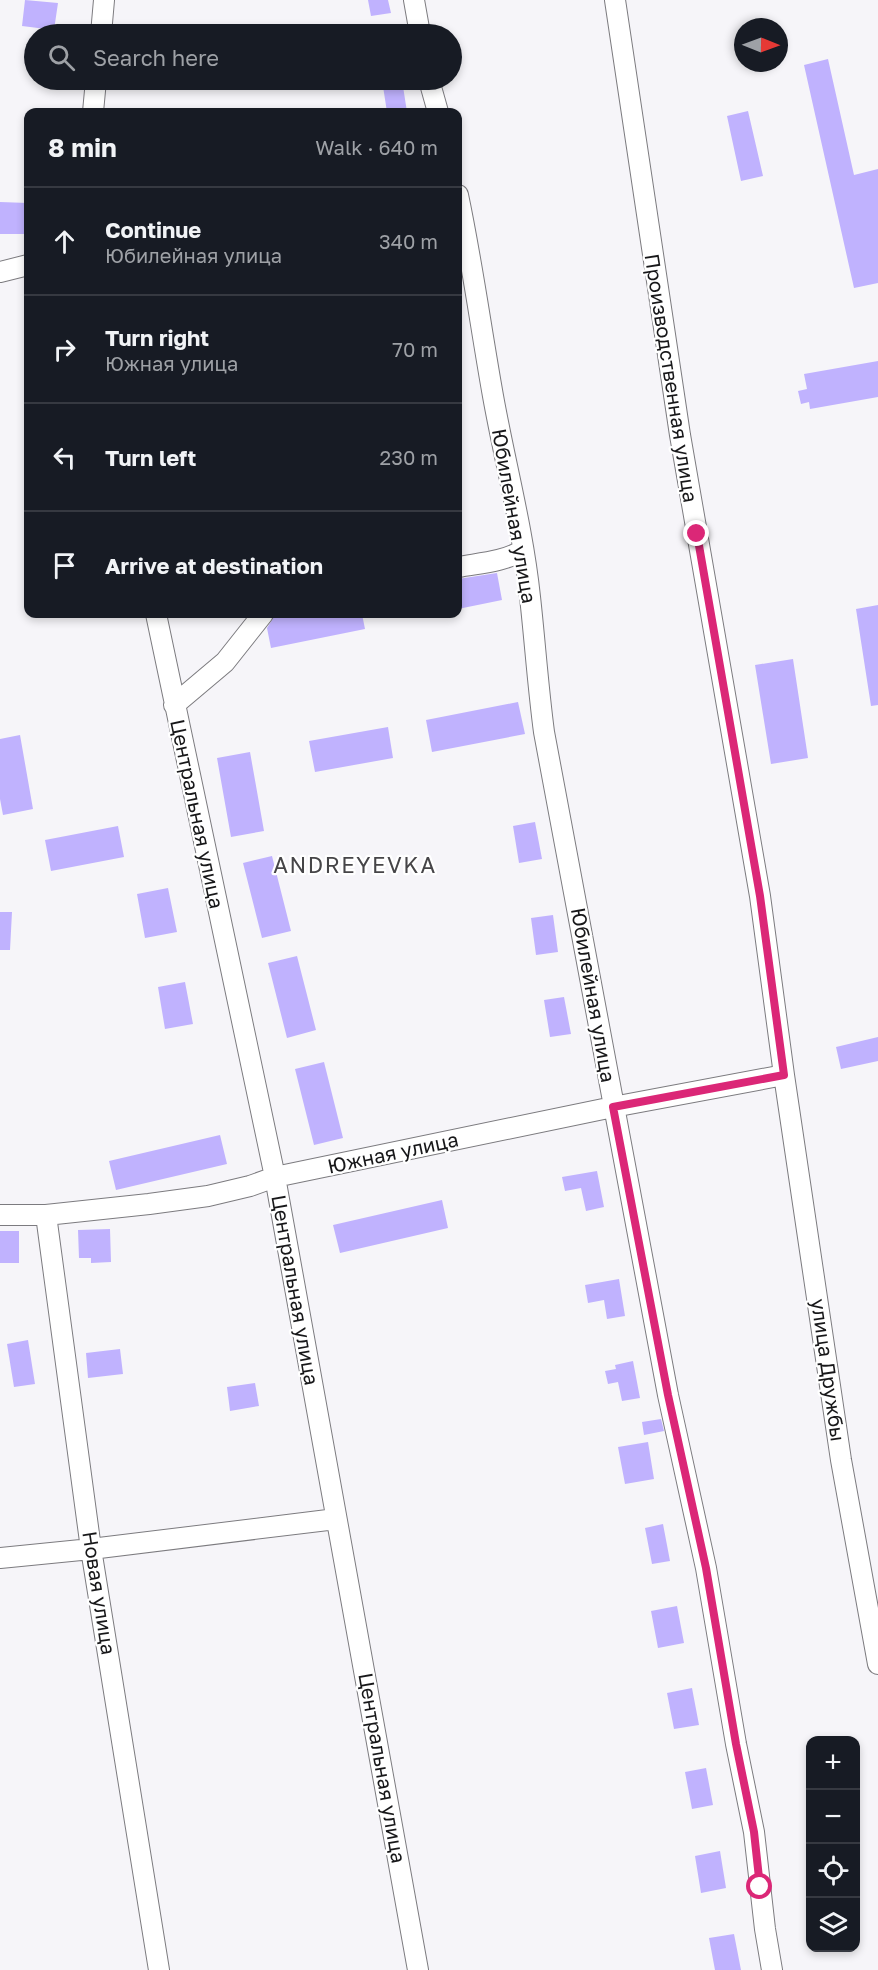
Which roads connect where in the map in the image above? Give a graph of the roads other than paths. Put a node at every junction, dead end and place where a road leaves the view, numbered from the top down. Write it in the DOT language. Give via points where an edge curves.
graph roads {
  1 [pos="104,0"];
  2 [pos="414,0"];
  3 [pos="615,0"];
  4 [pos="102,24"];
  5 [pos="418,24"];
  6 [pos="95,90"];
  7 [pos="432,90"];
  8 [pos="93,108"];
  9 [pos="437,108"];
  10 [pos="462,214"];
  11 [pos="24,265"];
  12 [pos="0,272"];
  13 [pos="523,550"];
  14 [pos="462,566"];
  15 [pos="157,618"];
  16 [pos="261,618"];
  17 [pos="174,705"];
  18 [pos="784,1075"];
  19 [pos="613,1107"];
  20 [pos="275,1177"];
  21 [pos="0,1215"];
  22 [pos="46,1215"];
  23 [pos="336,1519"];
  24 [pos="92,1549"];
  25 [pos="0,1558"];
  26 [pos="878,1664"];
  27 [pos="159,1970"];
  28 [pos="418,1970"];
  29 [pos="772,1970"];
  1 -- 4 [label="street"];
  2 -- 5 [label="street"];
  3 -- 18 [label="street, Производственная улица" via="680,435 760,896"];
  6 -- 8 [label="street"];
  7 -- 9 [label="street"];
  10 -- 13 [label="street, Юбилейная улица"];
  11 -- 12 [label="street"];
  13 -- 14 [label="street" via="503,559"];
  13 -- 19 [label="street, Юбилейная улица" via="544,732"];
  15 -- 17 [label="street, Центральная улица"];
  16 -- 17 [label="street" via="225,662"];
  17 -- 20 [label="street, Центральная улица"];
  18 -- 19 [label="street, Южная улица"];
  18 -- 26 [label="street, улица Дружбы" via="841,1460"];
  19 -- 20 [label="street, Южная улица"];
  19 -- 29 [label="street, Юбилейная улица" via="668,1395 706,1568 754,1832"];
  20 -- 22 [label="street, Южная улица" via="208,1196"];
  20 -- 23 [label="street, Центральная улица"];
  21 -- 22 [label="street, Южная улица"];
  22 -- 24 [label="street, Новая улица"];
  23 -- 24 [label="street"];
  23 -- 28 [label="street, Центральная улица"];
  24 -- 25 [label="street"];
  24 -- 27 [label="street, Новая улица"];
}
